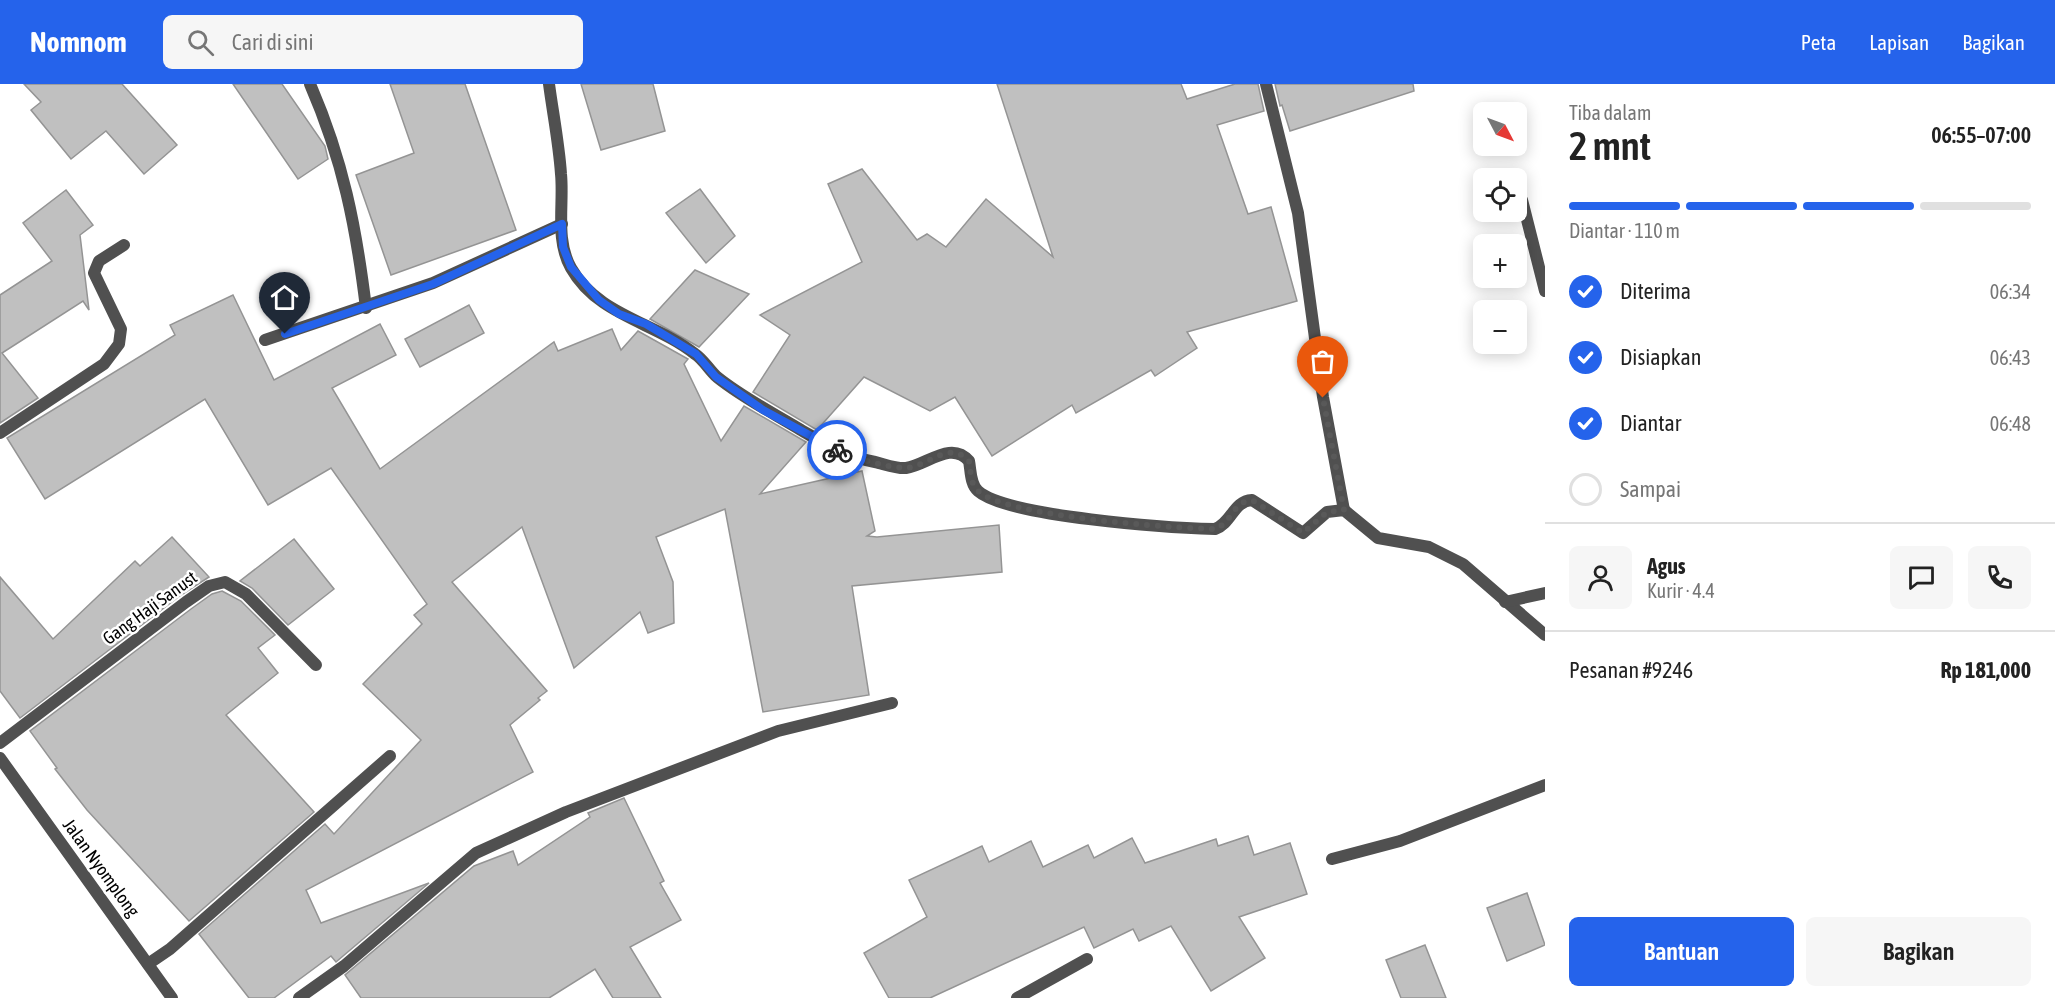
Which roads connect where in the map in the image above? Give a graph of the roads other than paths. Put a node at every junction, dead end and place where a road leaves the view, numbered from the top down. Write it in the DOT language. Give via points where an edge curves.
graph roads {
  1 [pos="309,84"];
  2 [pos="549,84"];
  3 [pos="1266,84"];
  4 [pos="1527,220"];
  5 [pos="562,224"];
  6 [pos="124,245"];
  7 [pos="1545,291"];
  8 [pos="366,308"];
  9 [pos="265,340"];
  10 [pos="0,432"];
  11 [pos="1344,510"];
  12 [pos="1545,593"];
  13 [pos="1505,602"];
  14 [pos="1545,636"];
  15 [pos="316,665"];
  16 [pos="892,703"];
  17 [pos="0,743"];
  18 [pos="390,756"];
  19 [pos="0,758"];
  20 [pos="1545,785"];
  21 [pos="1332,859"];
  22 [pos="1087,959"];
  23 [pos="148,964"];
  24 [pos="172,998"];
  25 [pos="299,998"];
  26 [pos="1017,998"];
  1 -- 8 [label="street" via="339,160 356,230"];
  2 -- 5 [label="street" via="562,176"];
  3 -- 11 [label="street" via="1298,213 1323,398"];
  4 -- 7 [label="street"];
  5 -- 8 [label="street" via="433,284"];
  5 -- 11 [label="street" via="563,247 571,267 599,300 696,354 716,377 763,410 862,460 906,468 949,452 960,454 969,461 973,484 984,495 1040,510 1124,523 1215,529 1226,522 1239,504 1252,500 1303,533 1327,512"];
  6 -- 10 [label="street" via="99,261 94,273 121,329 119,344 104,363"];
  8 -- 9 [label="street"];
  11 -- 13 [label="street" via="1378,538 1429,547 1445,554 1490,586"];
  12 -- 13 [label="street"];
  13 -- 14 [label="street"];
  15 -- 17 [label="street, Gang Haji Sanust" via="246,594 225,582 209,586 186,602"];
  16 -- 25 [label="street" via="778,731 566,812 476,854 344,966"];
  18 -- 23 [label="street"];
  19 -- 23 [label="street, Jalan Nyomplong"];
  20 -- 21 [label="street" via="1400,841"];
  22 -- 26 [label="street"];
  23 -- 24 [label="street, Jalan Nyomplong"];
}
